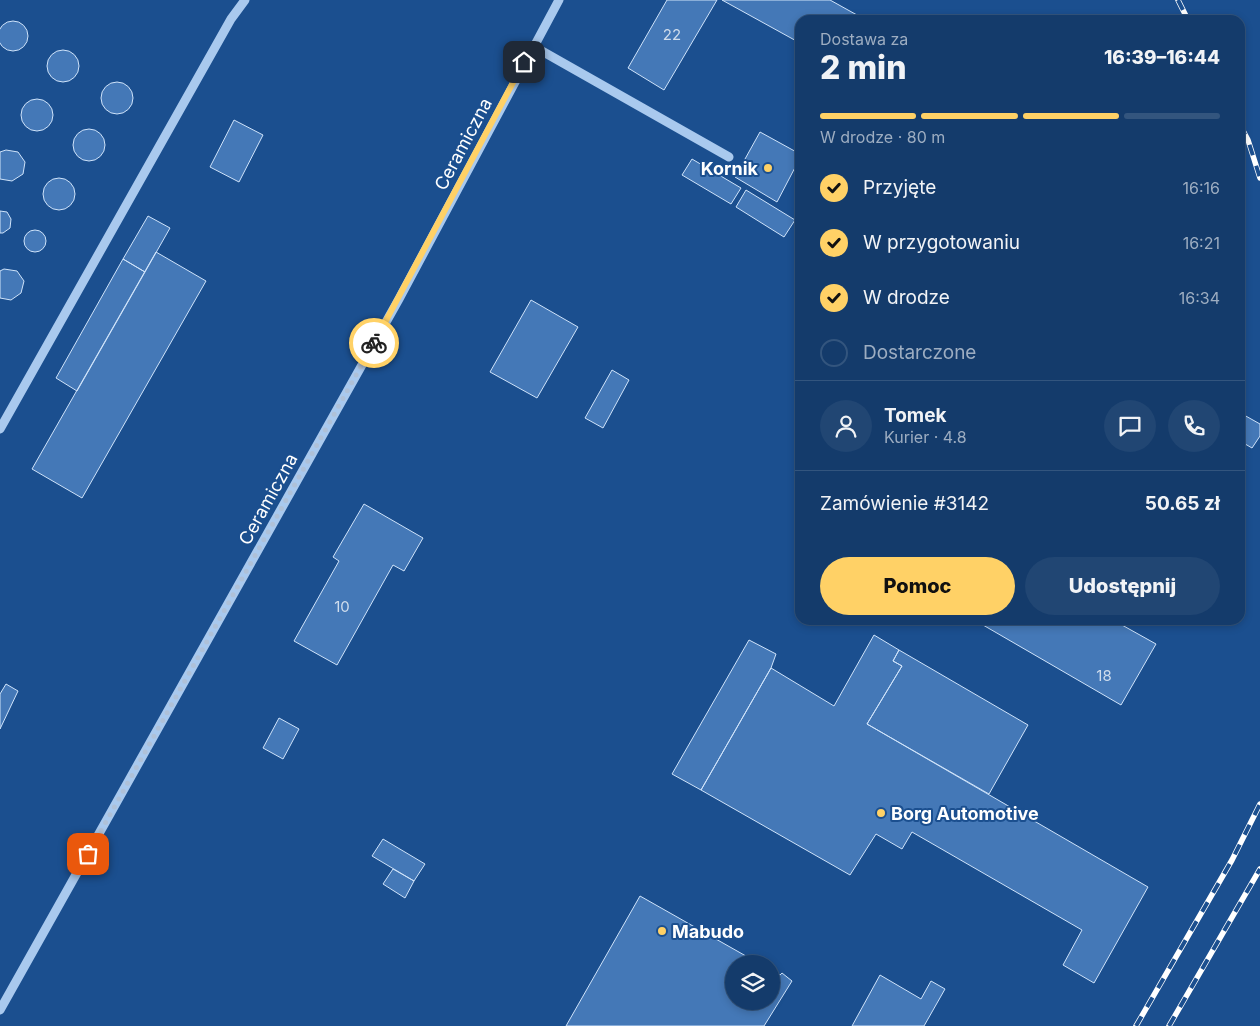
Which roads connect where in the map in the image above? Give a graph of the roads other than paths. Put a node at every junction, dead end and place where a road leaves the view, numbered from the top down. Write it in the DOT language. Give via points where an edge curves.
graph roads {
  1 [pos="245,0"];
  2 [pos="560,0"];
  3 [pos="533,46"];
  4 [pos="730,157"];
  5 [pos="0,429"];
  6 [pos="0,1010"];
  1 -- 5 [label="lane" via="231,19"];
  2 -- 3 [label="lane, Ceramiczna"];
  3 -- 4 [label="lane"];
  3 -- 6 [label="lane, Ceramiczna" via="399,299"];
}
